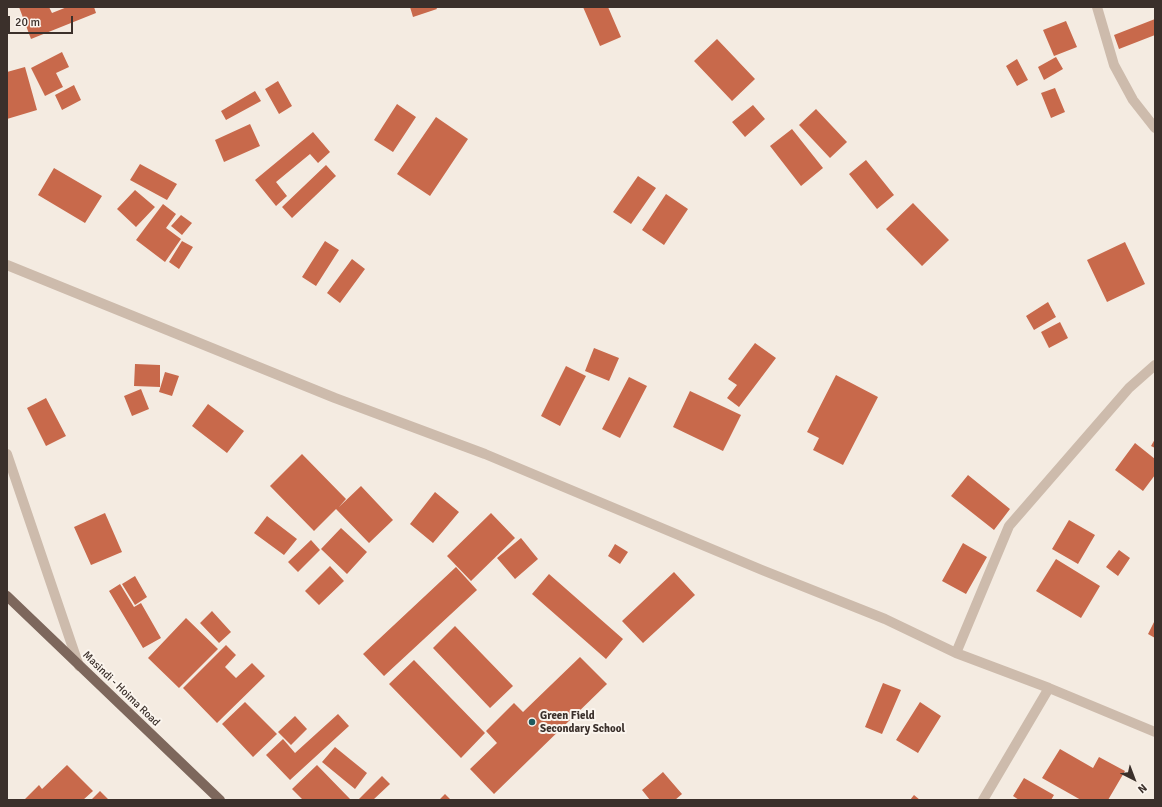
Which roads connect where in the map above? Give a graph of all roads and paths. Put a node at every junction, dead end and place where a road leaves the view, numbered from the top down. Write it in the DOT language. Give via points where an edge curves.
graph roads {
  1 [pos="1097,7"];
  2 [pos="1155,128"];
  3 [pos="8,267"];
  4 [pos="1155,364"];
  5 [pos="7,454"];
  6 [pos="7,596"];
  7 [pos="956,653"];
  8 [pos="79,666"];
  9 [pos="1049,688"];
  10 [pos="1155,732"];
  11 [pos="220,800"];
  12 [pos="983,800"];
  1 -- 2 [label="street" via="1114,65 1133,100"];
  3 -- 7 [label="street" via="335,398 485,454 885,619"];
  4 -- 7 [label="street" via="1129,388 1009,526"];
  5 -- 8 [label="street"];
  6 -- 8 [label="main road, Masindi - Hoima Road"];
  7 -- 9 [label="street"];
  8 -- 11 [label="main road, Masindi - Hoima Road"];
  9 -- 10 [label="street"];
  9 -- 12 [label="street"];
}
